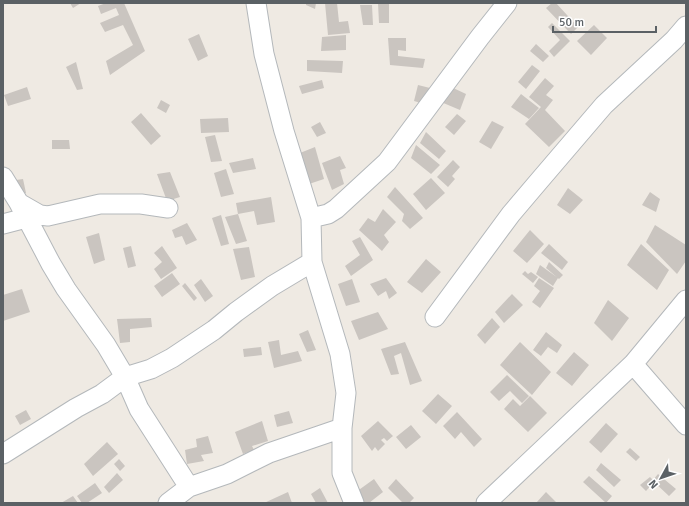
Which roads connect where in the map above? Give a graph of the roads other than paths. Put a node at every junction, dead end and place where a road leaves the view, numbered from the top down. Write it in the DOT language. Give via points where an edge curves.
graph roads {
  1 [pos="256,3"];
  2 [pos="507,3"];
  3 [pos="686,26"];
  4 [pos="3,178"];
  5 [pos="168,208"];
  6 [pos="22,211"];
  7 [pos="311,218"];
  8 [pos="3,224"];
  9 [pos="312,262"];
  10 [pos="686,300"];
  11 [pos="435,317"];
  12 [pos="633,364"];
  13 [pos="125,377"];
  14 [pos="686,425"];
  15 [pos="342,428"];
  16 [pos="3,454"];
  17 [pos="189,487"];
  18 [pos="168,503"];
  19 [pos="354,503"];
  20 [pos="486,503"];
  1 -- 7 [label="street" via="264,54"];
  2 -- 7 [label="street" via="387,162 336,210"];
  3 -- 11 [label="street" via="604,105 511,214"];
  4 -- 6 [label="street"];
  5 -- 6 [label="street" via="141,204 100,204 48,216"];
  6 -- 8 [label="street"];
  6 -- 13 [label="street" via="66,289 106,345"];
  7 -- 9 [label="street"];
  9 -- 13 [label="street" via="265,290 214,330 172,358 151,369"];
  9 -- 15 [label="street" via="340,354 346,393"];
  10 -- 12 [label="street"];
  12 -- 14 [label="street"];
  12 -- 20 [label="street"];
  13 -- 16 [label="street" via="102,394"];
  13 -- 17 [label="street" via="139,409"];
  15 -- 17 [label="street" via="269,453 226,474"];
  15 -- 19 [label="street" via="342,474"];
  17 -- 18 [label="street"];
}
